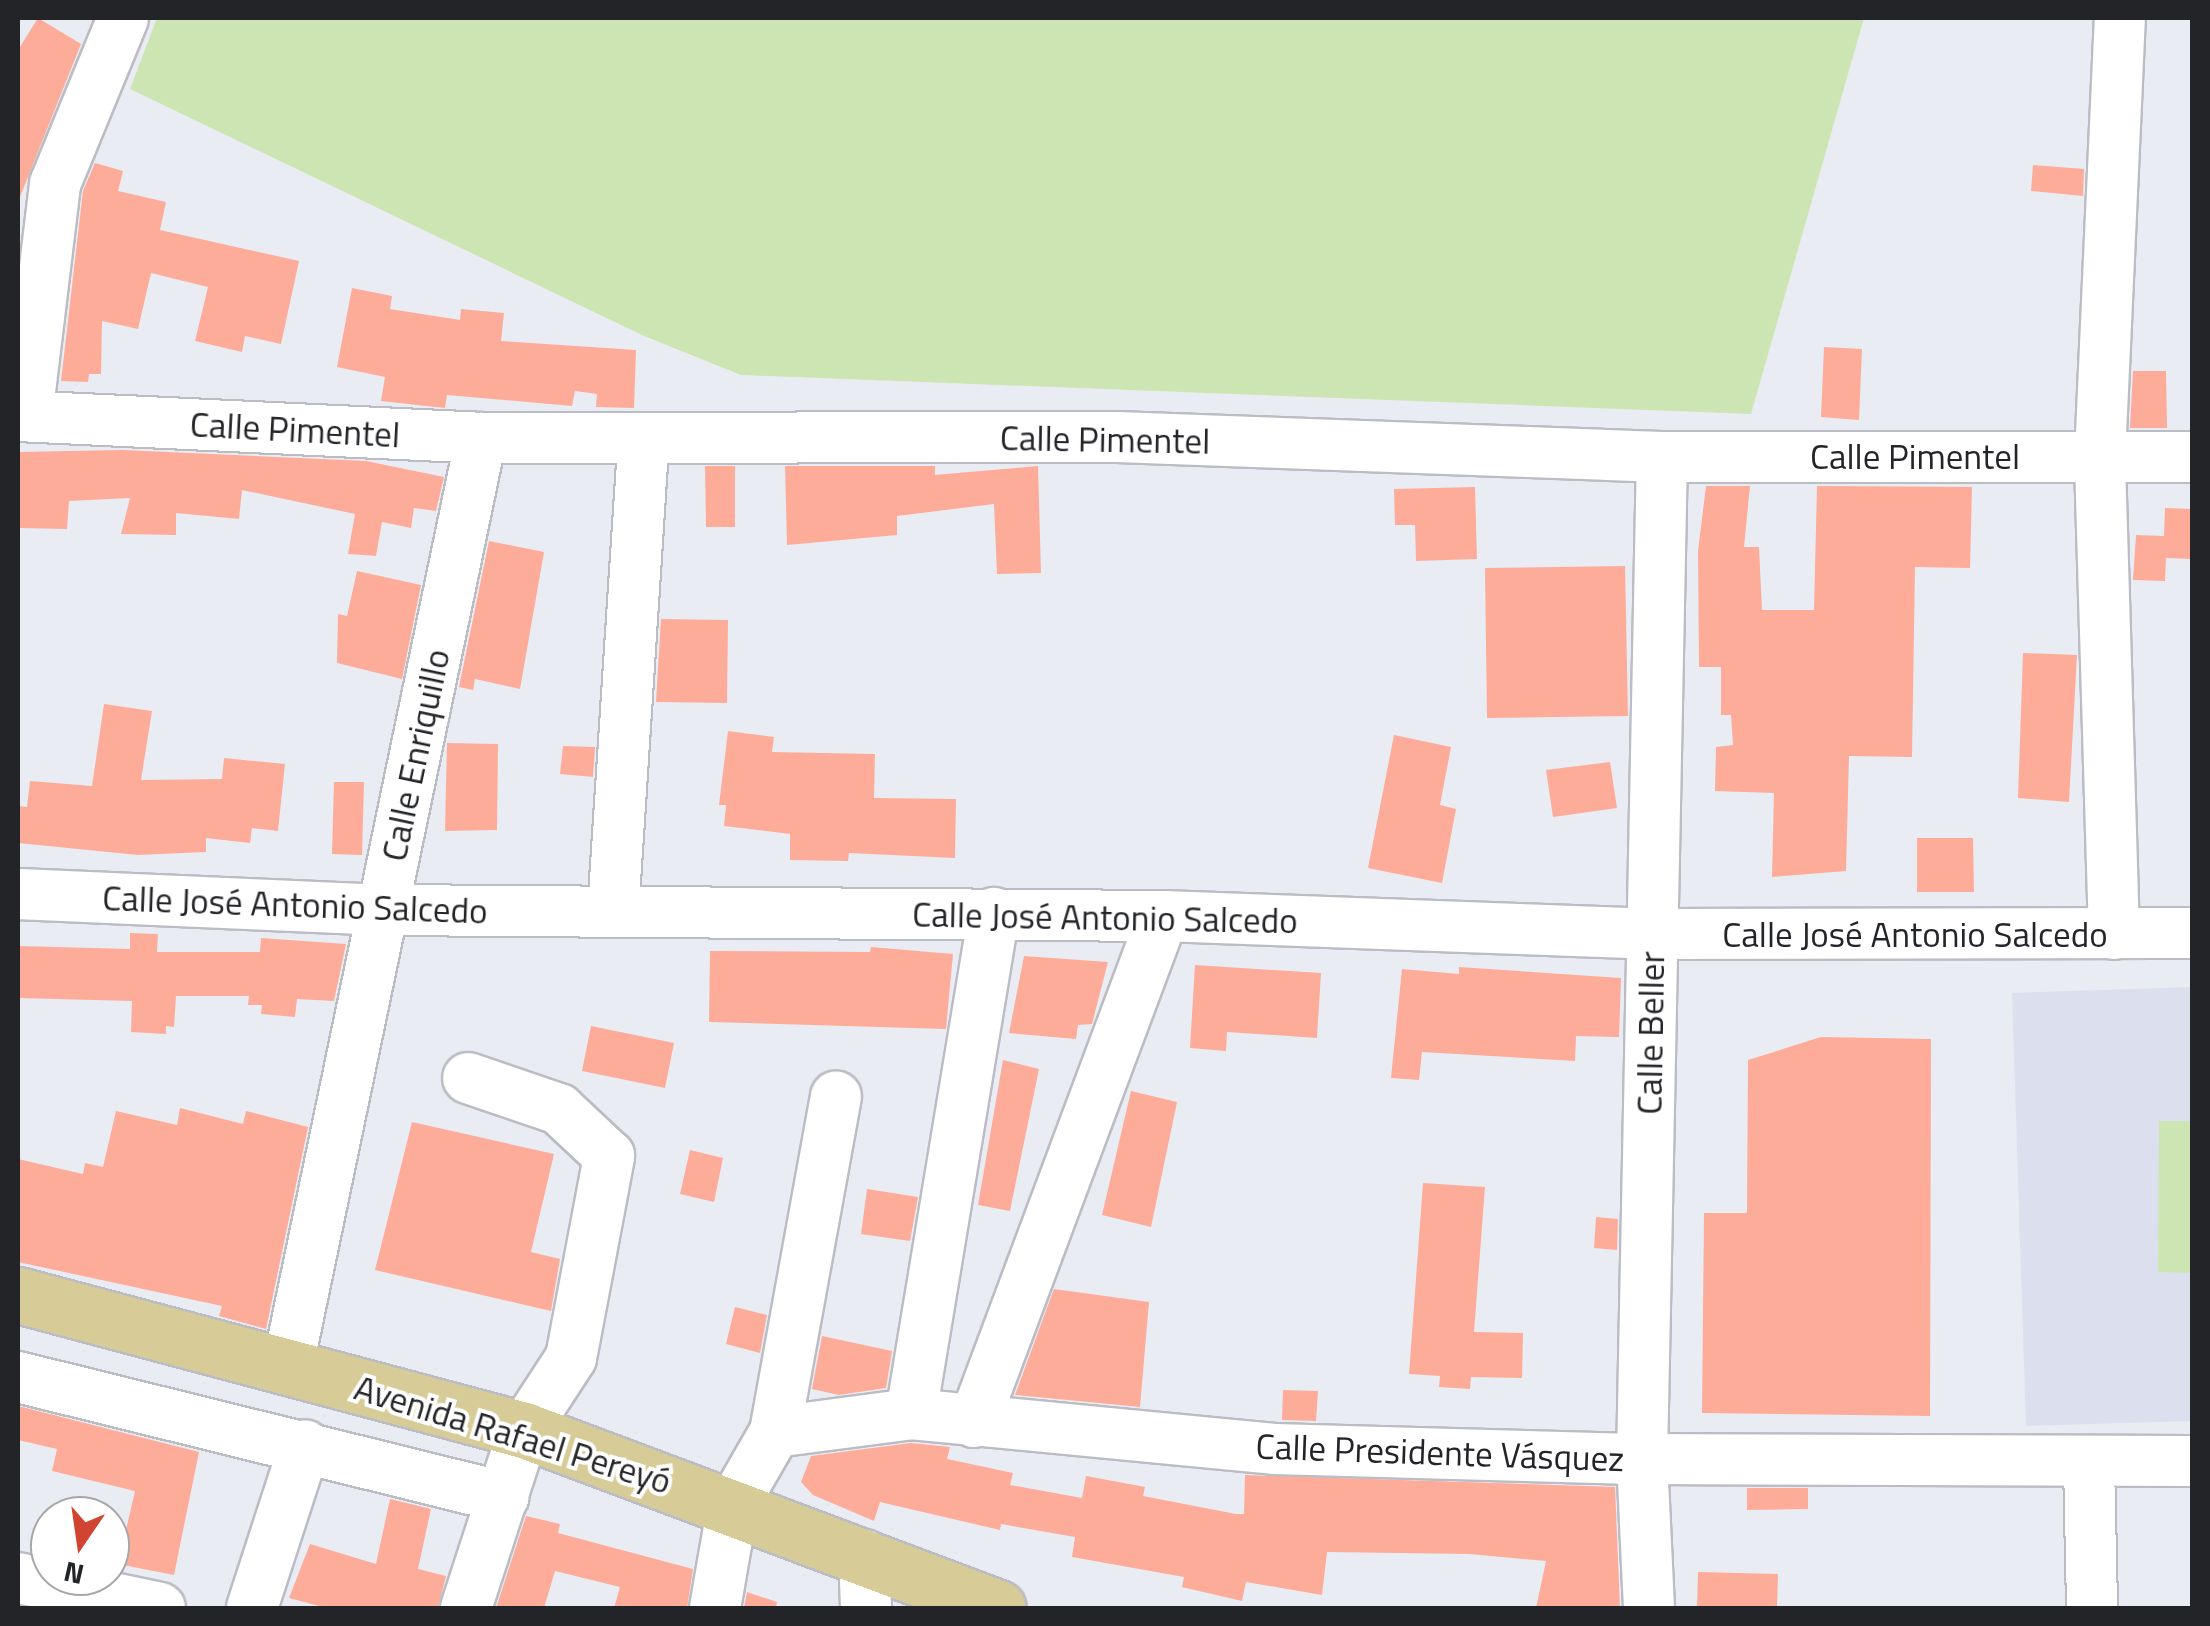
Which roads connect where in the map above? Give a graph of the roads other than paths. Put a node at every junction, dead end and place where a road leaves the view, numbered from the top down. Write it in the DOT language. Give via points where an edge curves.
graph roads {
  1 [pos="122,18"];
  2 [pos="2120,18"];
  3 [pos="22,416"];
  4 [pos="481,438"];
  5 [pos="644,439"];
  6 [pos="2100,456"];
  7 [pos="1662,457"];
  8 [pos="2192,457"];
  9 [pos="18,894"];
  10 [pos="383,910"];
  11 [pos="613,912"];
  12 [pos="994,914"];
  13 [pos="1162,916"];
  14 [pos="1652,934"];
  15 [pos="2114,934"];
  16 [pos="2192,934"];
  17 [pos="468,1078"];
  18 [pos="836,1096"];
  19 [pos="18,1295"];
  20 [pos="288,1365"];
  21 [pos="18,1376"];
  22 [pos="910,1414"];
  23 [pos="974,1422"];
  24 [pos="524,1430"];
  25 [pos="775,1432"];
  26 [pos="304,1445"];
  27 [pos="1642,1459"];
  28 [pos="2089,1462"];
  29 [pos="2192,1462"];
  30 [pos="503,1497"];
  31 [pos="732,1505"];
  32 [pos="864,1555"];
  33 [pos="18,1578"];
  34 [pos="160,1608"];
  35 [pos="252,1608"];
  36 [pos="466,1608"];
  37 [pos="715,1608"];
  38 [pos="866,1608"];
  39 [pos="998,1608"];
  40 [pos="1649,1608"];
  41 [pos="2092,1608"];
  1 -- 3 [label="street" via="55,184"];
  2 -- 6 [label="street"];
  3 -- 4 [label="street, Calle Pimentel"];
  4 -- 5 [label="street, Calle Pimentel"];
  4 -- 10 [label="street, Calle Enriquillo"];
  5 -- 7 [label="street, Calle Pimentel" via="1118,437"];
  5 -- 11 [label="street"];
  6 -- 7 [label="street, Calle Pimentel"];
  6 -- 8 [label="street, Calle Pimentel"];
  6 -- 15 [label="street"];
  7 -- 14 [label="street, Calle Beller"];
  9 -- 10 [label="street, Calle José Antonio Salcedo"];
  10 -- 11 [label="street, Calle José Antonio Salcedo"];
  10 -- 20 [label="street, Calle Enriquillo"];
  11 -- 12 [label="street, Calle José Antonio Salcedo"];
  12 -- 13 [label="street, Calle José Antonio Salcedo"];
  12 -- 22 [label="street"];
  13 -- 14 [label="street, Calle José Antonio Salcedo"];
  13 -- 23 [label="street"];
  14 -- 15 [label="street, Calle José Antonio Salcedo"];
  14 -- 27 [label="street, Calle Beller"];
  15 -- 16 [label="street, Calle José Antonio Salcedo"];
  17 -- 24 [label="street" via="560,1110 608,1156 571,1358"];
  18 -- 25 [label="street"];
  19 -- 20 [label="main road, Avenida Rafael Pereyó"];
  20 -- 24 [label="main road, Avenida Rafael Pereyó"];
  21 -- 26 [label="street"];
  22 -- 23 [label="street, Calle Presidente Vásquez"];
  22 -- 25 [label="street, Calle Presidente Vásquez"];
  23 -- 27 [label="street, Calle Presidente Vásquez" via="1274,1449"];
  24 -- 30 [label="street"];
  24 -- 31 [label="main road, Avenida Rafael Pereyó"];
  25 -- 31 [label="street"];
  26 -- 30 [label="street"];
  26 -- 35 [label="street"];
  27 -- 28 [label="street, Calle Presidente Vásquez"];
  27 -- 40 [label="street, Calle Beller"];
  28 -- 29 [label="street, Calle Presidente Vásquez"];
  28 -- 41 [label="street"];
  30 -- 36 [label="street"];
  31 -- 32 [label="main road, Avenida Rafael Pereyó"];
  31 -- 37 [label="street"];
  32 -- 38 [label="street"];
  32 -- 39 [label="main road, Avenida Rafael Pereyó"];
  33 -- 34 [label="street"];
}
